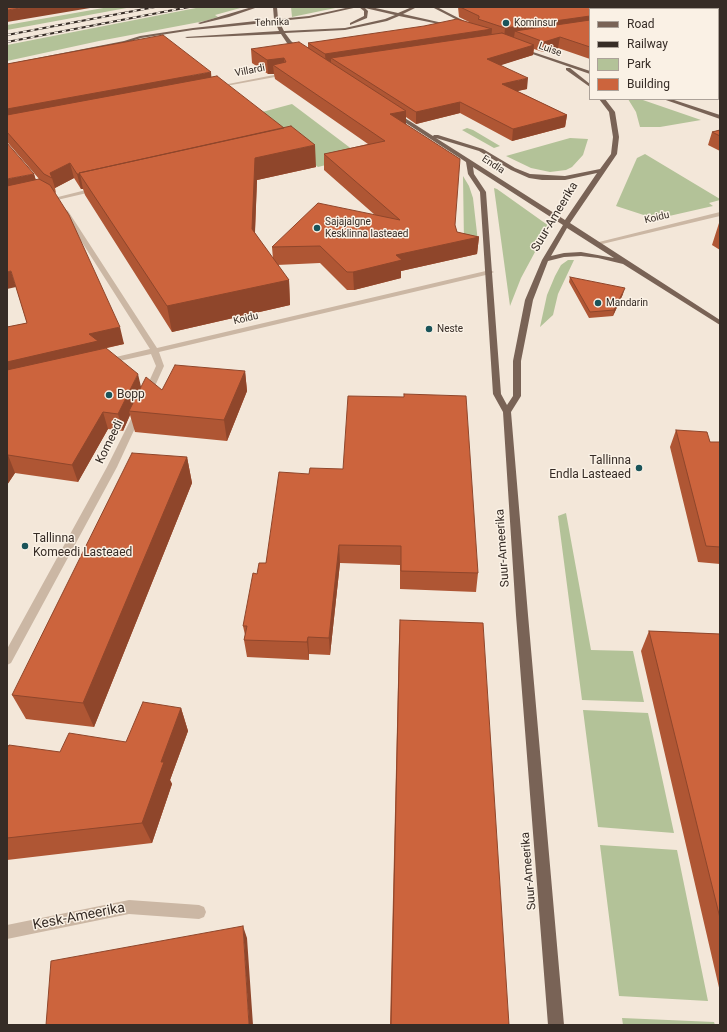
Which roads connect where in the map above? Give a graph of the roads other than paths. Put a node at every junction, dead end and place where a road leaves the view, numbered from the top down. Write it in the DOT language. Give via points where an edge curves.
graph roads {
  1 [pos="256,7"];
  2 [pos="275,7"];
  3 [pos="356,7"];
  4 [pos="361,7"];
  5 [pos="365,7"];
  6 [pos="414,7"];
  7 [pos="434,7"];
  8 [pos="401,15"];
  9 [pos="277,22"];
  10 [pos="471,25"];
  11 [pos="457,27"];
  12 [pos="308,31"];
  13 [pos="282,32"];
  14 [pos="140,37"];
  15 [pos="125,42"];
  16 [pos="514,46"];
  17 [pos="303,54"];
  18 [pos="556,62"];
  19 [pos="7,65"];
  20 [pos="589,73"];
  21 [pos="284,74"];
  22 [pos="589,85"];
  23 [pos="208,88"];
  24 [pos="603,100"];
  25 [pos="669,100"];
  26 [pos="387,109"];
  27 [pos="720,117"];
  28 [pos="424,133"];
  29 [pos="469,161"];
  30 [pos="600,171"];
  31 [pos="103,188"];
  32 [pos="720,214"];
  33 [pos="568,224"];
  34 [pos="598,243"];
  35 [pos="545,260"];
  36 [pos="630,264"];
  37 [pos="490,272"];
  38 [pos="720,323"];
  39 [pos="154,350"];
  40 [pos="94,365"];
  41 [pos="507,412"];
  42 [pos="7,660"];
  43 [pos="199,912"];
  44 [pos="7,932"];
  45 [pos="556,1025"];
  1 -- 14 [label="main road"];
  2 -- 9 [label="main road"];
  3 -- 9 [label="main road, Tehnika"];
  4 -- 12 [label="main road" via="366,11 366,17 362,20"];
  5 -- 8 [label="main road"];
  6 -- 8 [label="main road, Tehnika"];
  7 -- 10 [label="main road"];
  8 -- 11 [label="main road"];
  8 -- 12 [label="main road, Tehnika" via="357,27"];
  9 -- 13 [label="main road"];
  9 -- 14 [label="main road, Tehnika" via="193,29"];
  12 -- 13 [label="main road, Tehnika"];
  13 -- 15 [label="main road, Tehnika"];
  13 -- 17 [label="main road"];
  14 -- 15 [label="main road, Tehnika"];
  15 -- 19 [label="main road, Tehnika"];
  16 -- 18 [label="main road, Luise"];
  18 -- 20 [label="main road, Luise"];
  18 -- 22 [label="main road"];
  21 -- 23 [label="street, Villardi"];
  24 -- 30 [label="main road, Suur-Ameerika" via="612,112 616,137 614,154"];
  25 -- 27 [label="main road"];
  26 -- 28 [label="main road, Endla"];
  28 -- 29 [label="main road, Endla"];
  28 -- 30 [label="main road" via="481,150 529,176 564,178"];
  29 -- 33 [label="main road, Endla"];
  29 -- 37 [label="main road" via="471,174 483,192"];
  30 -- 33 [label="main road, Suur-Ameerika"];
  31 -- 39 [label="street, Komeedi" via="54,196"];
  32 -- 34 [label="street, Koidu"];
  33 -- 34 [label="main road, Endla"];
  33 -- 35 [label="main road, Suur-Ameerika"];
  34 -- 36 [label="main road, Endla"];
  35 -- 36 [label="main road" via="580,254"];
  35 -- 41 [label="main road, Suur-Ameerika" via="529,300 520,343 517,396"];
  36 -- 38 [label="main road, Endla"];
  37 -- 39 [label="street, Koidu"];
  37 -- 41 [label="main road" via="498,394"];
  39 -- 40 [label="street, Koidu"];
  39 -- 42 [label="street, Komeedi" via="160,366 112,467"];
  41 -- 45 [label="main road, Suur-Ameerika"];
  43 -- 44 [label="street, Kesk-Ameerika" via="129,907"];
}
